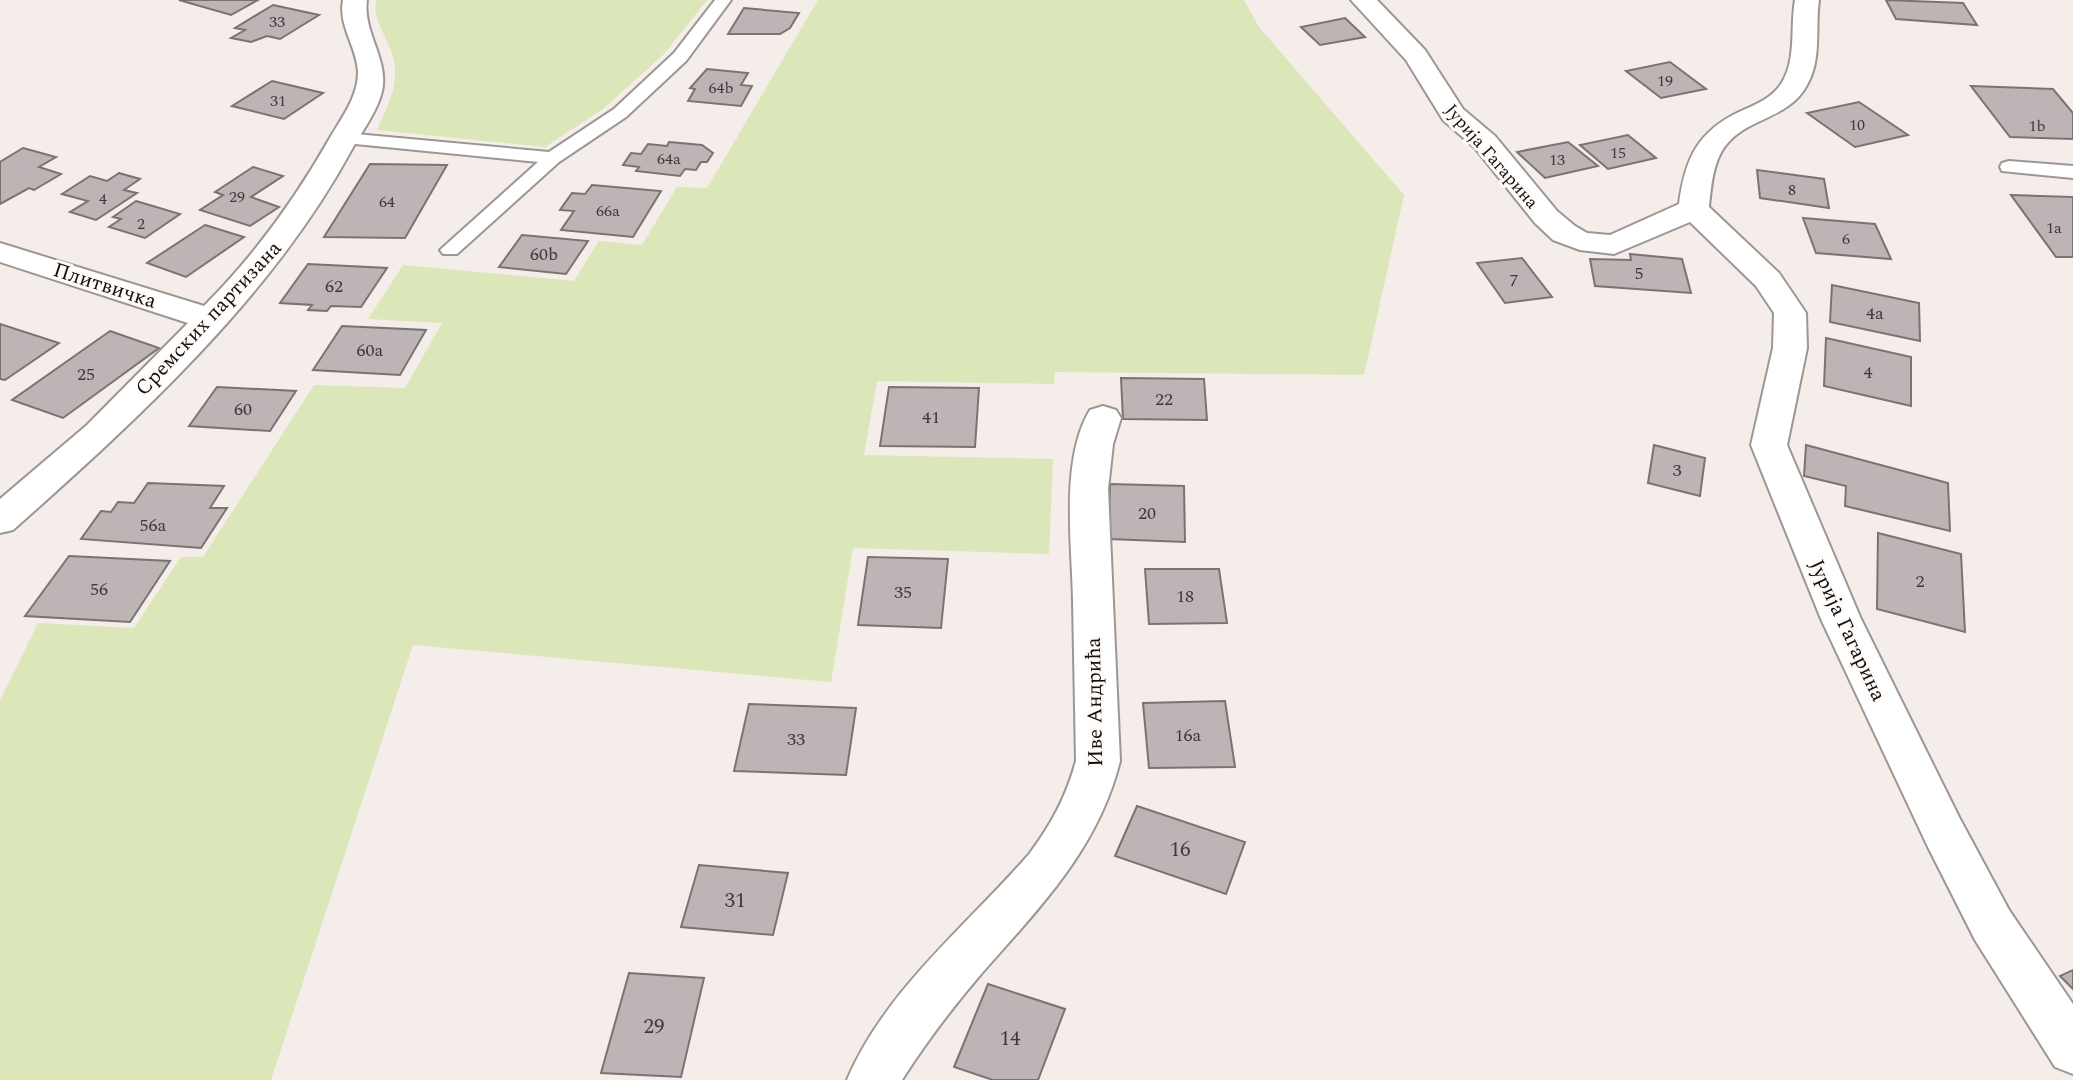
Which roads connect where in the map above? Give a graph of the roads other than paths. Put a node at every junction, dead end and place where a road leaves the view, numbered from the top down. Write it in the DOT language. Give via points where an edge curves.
graph roads {
  1 [pos="355,0"];
  2 [pos="723,0"];
  3 [pos="1363,0"];
  4 [pos="1807,0"];
  5 [pos="345,138"];
  6 [pos="553,158"];
  7 [pos="2009,167"];
  8 [pos="2073,172"];
  9 [pos="1694,209"];
  10 [pos="450,250"];
  11 [pos="0,252"];
  12 [pos="210,319"];
  13 [pos="1103,418"];
  14 [pos="0,520"];
  15 [pos="2073,1049"];
  16 [pos="873,1080"];
  1 -- 5 [label="street, Сремских партизана" via="353,12 371,71 367,97"];
  2 -- 6 [label="lane" via="680,57 620,113"];
  3 -- 9 [label="street, Јурија Гагарина" via="1416,56 1453,114 1485,142 1564,233 1580,241 1614,245"];
  4 -- 9 [label="street" via="1799,75 1779,102 1723,132 1702,166"];
  5 -- 6 [label="lane"];
  5 -- 12 [label="street, Сремских партизана" via="282,238"];
  6 -- 10 [label="lane"];
  7 -- 8 [label="lane"];
  9 -- 15 [label="street, Јурија Гагарина" via="1768,280 1790,313 1790,348 1769,445 1841,619 1943,831 1992,925"];
  11 -- 12 [label="street, Плитвичка"];
  12 -- 14 [label="street, Сремских партизана" via="100,433"];
  13 -- 16 [label="street, Иве Андрића" via="1089,489 1098,761 1094,782 1067,839 1041,875 929,1000"];
}
